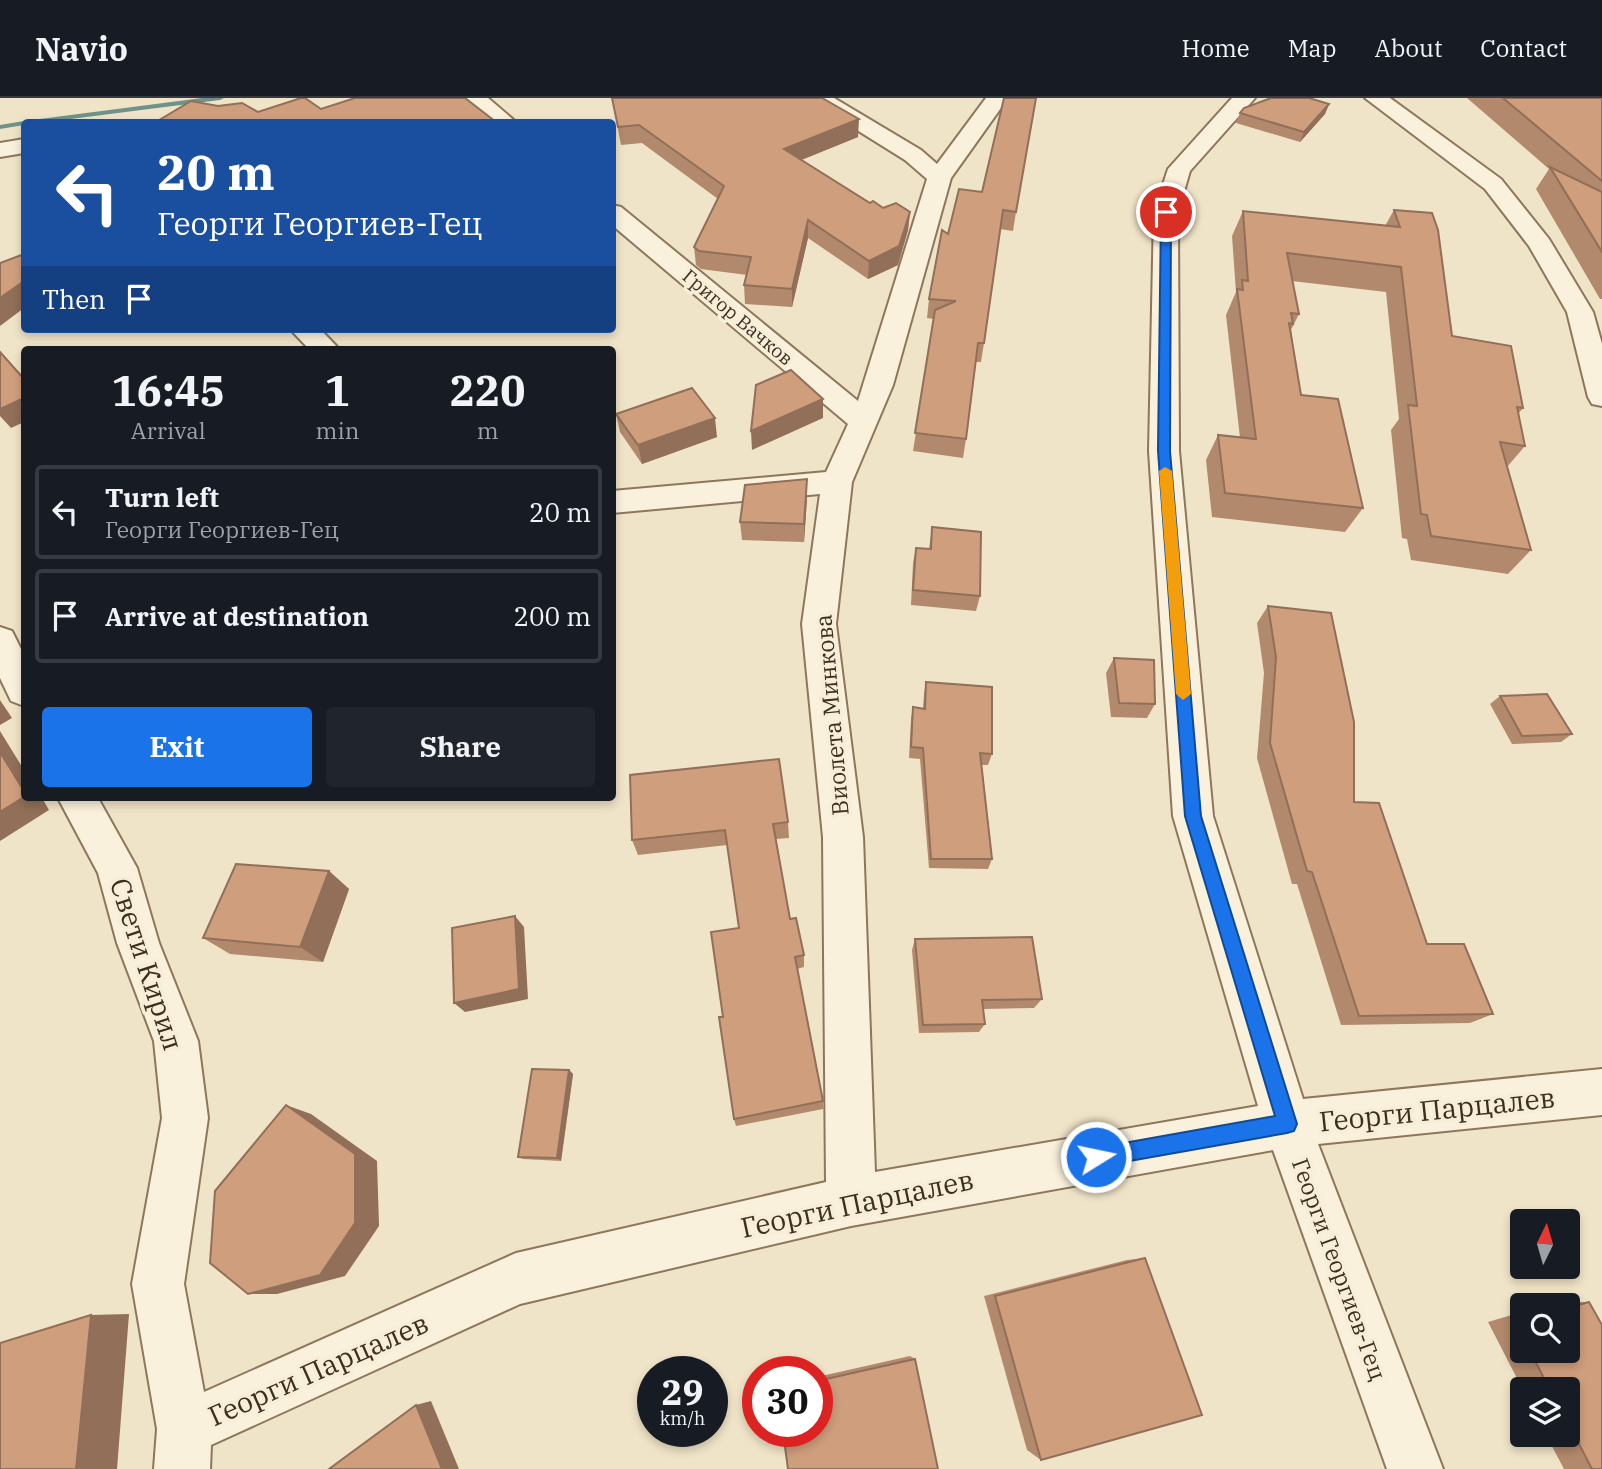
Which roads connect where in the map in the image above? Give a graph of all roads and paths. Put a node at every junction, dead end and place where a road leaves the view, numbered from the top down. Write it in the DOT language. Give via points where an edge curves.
graph roads {
  1 [pos="475,98"];
  2 [pos="819,98"];
  3 [pos="997,98"];
  4 [pos="1244,98"];
  5 [pos="1376,98"];
  6 [pos="501,119"];
  7 [pos="21,146"];
  8 [pos="0,150"];
  9 [pos="939,178"];
  10 [pos="616,215"];
  11 [pos="308,333"];
  12 [pos="323,346"];
  13 [pos="1602,397"];
  14 [pos="863,421"];
  15 [pos="837,482"];
  16 [pos="616,502"];
  17 [pos="0,641"];
  18 [pos="21,685"];
  19 [pos="79,801"];
  20 [pos="1602,1092"];
  21 [pos="1287,1124"];
  22 [pos="850,1201"];
  23 [pos="183,1449"];
  24 [pos="1415,1469"];
  1 -- 6 [label="street"];
  2 -- 9 [label="street" via="913,155"];
  3 -- 9 [label="street, Виолета Минкова"];
  4 -- 21 [label="street, Георги Георгиев-Гец" via="1179,169 1166,212 1164,451 1193,816"];
  5 -- 13 [label="street" via="1493,184 1540,244 1580,312"];
  7 -- 8 [label="street"];
  9 -- 14 [label="street, Виолета Минкова" via="878,385"];
  10 -- 14 [label="street, Григор Вачков"];
  11 -- 12 [label="street"];
  14 -- 15 [label="street, Виолета Минкова"];
  15 -- 16 [label="street"];
  15 -- 22 [label="street, Виолета Минкова" via="819,624 843,837"];
  17 -- 18 [label="street"];
  19 -- 23 [label="street, Свети Кирил" via="117,868 138,943 176,1041 185,1118 158,1284"];
  20 -- 21 [label="street, Георги Парцалев"];
  21 -- 22 [label="street, Георги Парцалев"];
  21 -- 24 [label="street, Георги Георгиев-Гец"];
  22 -- 23 [label="street, Георги Парцалев" via="516,1279"];
}
